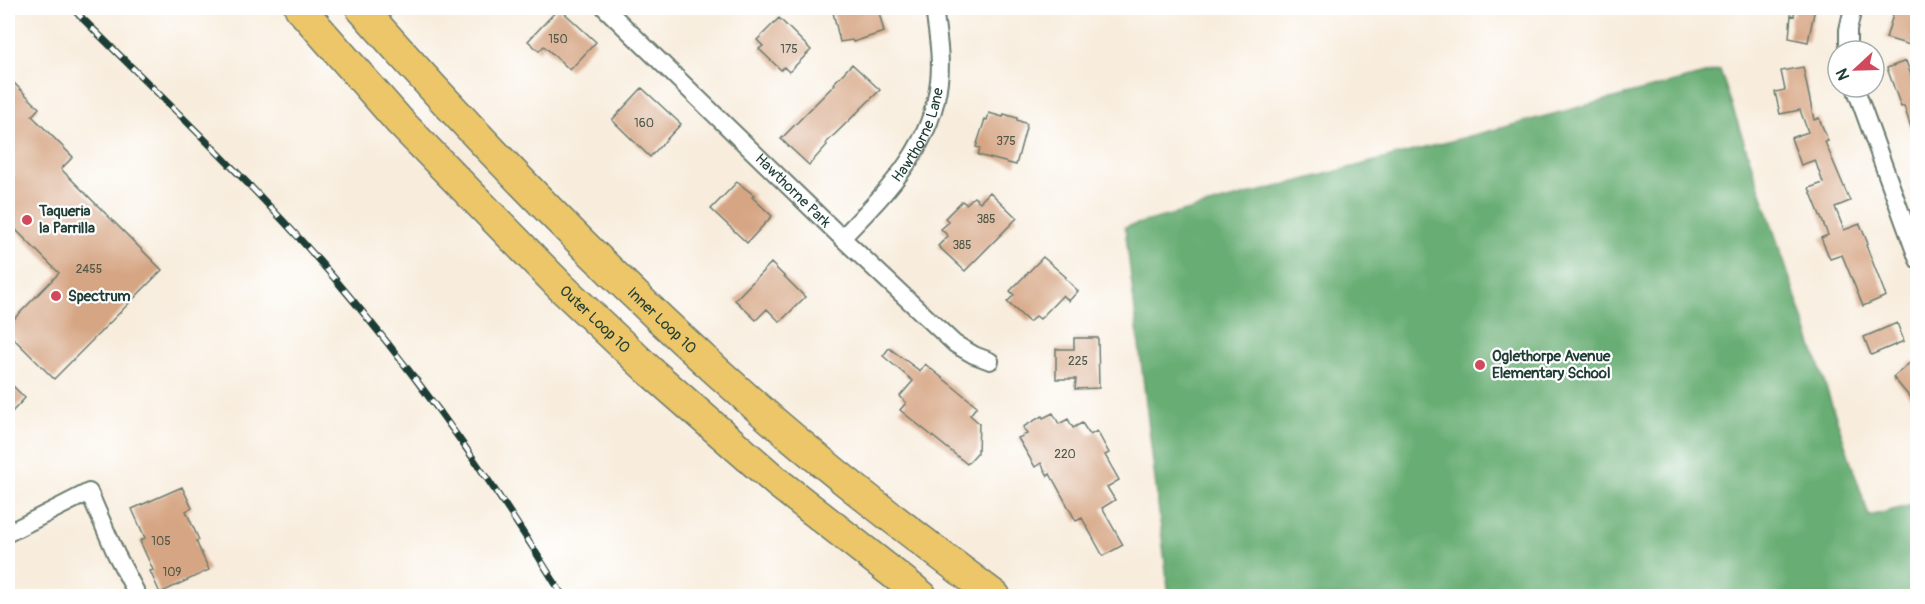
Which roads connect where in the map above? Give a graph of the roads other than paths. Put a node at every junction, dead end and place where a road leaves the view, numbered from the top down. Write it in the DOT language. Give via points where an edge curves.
graph roads {
  1 [pos="295,8"];
  2 [pos="300,8"];
  3 [pos="361,8"];
  4 [pos="605,8"];
  5 [pos="934,8"];
  6 [pos="1853,8"];
  7 [pos="319,31"];
  8 [pos="1848,39"];
  9 [pos="1859,99"];
  10 [pos="842,238"];
  11 [pos="1917,260"];
  12 [pos="990,361"];
  13 [pos="8,533"];
  14 [pos="138,597"];
  15 [pos="922,597"];
  16 [pos="995,597"];
  1 -- 7 [label="highway"];
  2 -- 7 [label="highway, Outer Loop 10"];
  3 -- 16 [label="highway, Inner Loop 10" via="607,268 759,408"];
  4 -- 10 [label="street, Hawthorne Park"];
  5 -- 10 [label="street, Hawthorne Lane" via="939,80 930,122 908,165"];
  6 -- 8 [label="street"];
  7 -- 15 [label="highway, Outer Loop 10" via="483,209 602,325 778,483"];
  9 -- 11 [label="street"];
  10 -- 12 [label="street, Hawthorne Park" via="955,344"];
  13 -- 14 [label="street" via="88,492"];
}
